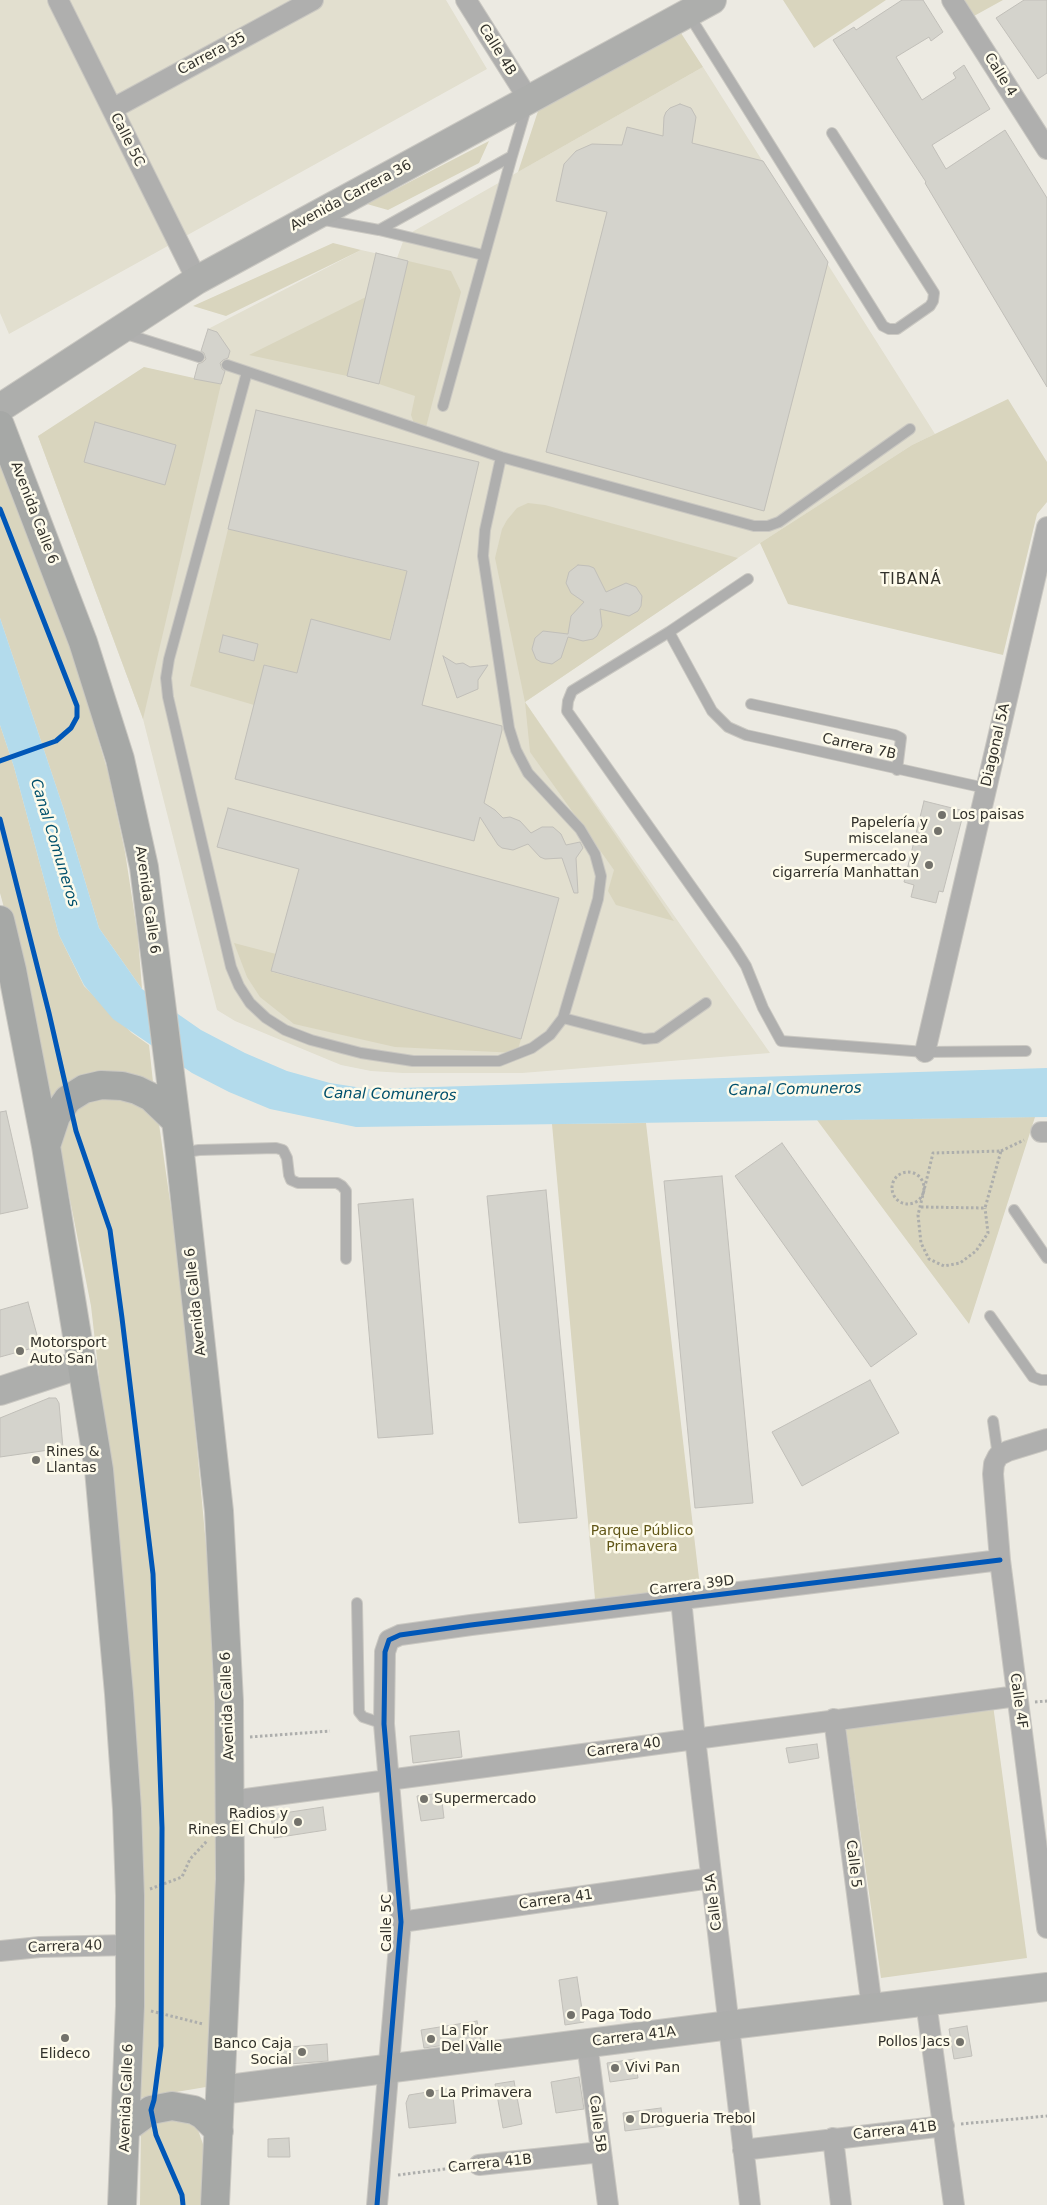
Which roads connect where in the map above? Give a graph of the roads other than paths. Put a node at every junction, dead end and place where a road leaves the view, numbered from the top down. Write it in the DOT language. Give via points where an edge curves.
graph roads {
  1 [pos="58,0"];
  2 [pos="313,0"];
  3 [pos="466,0"];
  4 [pos="712,0"];
  5 [pos="952,0"];
  6 [pos="688,13"];
  7 [pos="529,100"];
  8 [pos="112,109"];
  9 [pos="832,133"];
  10 [pos="1047,149"];
  11 [pos="512,156"];
  12 [pos="311,218"];
  13 [pos="379,230"];
  14 [pos="483,255"];
  15 [pos="197,280"];
  16 [pos="117,331"];
  17 [pos="199,357"];
  18 [pos="226,366"];
  19 [pos="247,372"];
  20 [pos="443,406"];
  21 [pos="0,408"];
  22 [pos="0,425"];
  23 [pos="910,429"];
  24 [pos="502,457"];
  25 [pos="1047,527"];
  26 [pos="748,579"];
  27 [pos="669,632"];
  28 [pos="751,704"];
  29 [pos="897,770"];
  30 [pos="985,788"];
  31 [pos="0,920"];
  32 [pos="706,1003"];
  33 [pos="563,1018"];
  34 [pos="1026,1051"];
  35 [pos="925,1052"];
  36 [pos="174,1108"];
  37 [pos="46,1146"];
  38 [pos="180,1153"];
  39 [pos="1014,1210"];
  40 [pos="1047,1258"];
  41 [pos="346,1259"];
  42 [pos="990,1316"];
  43 [pos="82,1364"];
  44 [pos="1047,1380"];
  45 [pos="0,1391"];
  46 [pos="993,1421"];
  47 [pos="1047,1439"];
  48 [pos="996,1465"];
  49 [pos="1000,1560"];
  50 [pos="681,1599"];
  51 [pos="357,1602"];
  52 [pos="389,1640"];
  53 [pos="1017,1696"];
  54 [pos="834,1719"];
  55 [pos="384,1724"];
  56 [pos="695,1738"];
  57 [pos="390,1780"];
  58 [pos="230,1801"];
  59 [pos="1043,1861"];
  60 [pos="711,1878"];
  61 [pos="401,1922"];
  62 [pos="1047,1928"];
  63 [pos="130,1945"];
  64 [pos="0,1951"];
  65 [pos="1047,1987"];
  66 [pos="926,2002"];
  67 [pos="872,2008"];
  68 [pos="730,2025"];
  69 [pos="587,2044"];
  70 [pos="390,2069"];
  71 [pos="221,2090"];
  72 [pos="944,2126"];
  73 [pos="126,2128"];
  74 [pos="219,2130"];
  75 [pos="833,2138"];
  76 [pos="743,2150"];
  77 [pos="601,2152"];
  78 [pos="479,2165"];
  79 [pos="122,2205"];
  80 [pos="214,2205"];
  81 [pos="377,2205"];
  82 [pos="608,2205"];
  83 [pos="750,2205"];
  84 [pos="841,2205"];
  85 [pos="954,2205"];
  1 -- 8 [label="street, Calle 5C"];
  2 -- 8 [label="street, Carrera 35"];
  3 -- 7 [label="street, Calle 4B"];
  4 -- 6 [label="street, Avenida Carrera 36"];
  5 -- 10 [label="street, Calle 4"];
  6 -- 7 [label="street, Avenida Carrera 36"];
  6 -- 9 [label="lane" via="883,326 897,329 930,306 934,293"];
  7 -- 11 [label="lane"];
  7 -- 12 [label="street, Avenida Carrera 36"];
  8 -- 15 [label="street, Calle 5C"];
  11 -- 13 [label="lane"];
  11 -- 14 [label="lane"];
  12 -- 13 [label="lane"];
  12 -- 15 [label="street, Avenida Carrera 36"];
  13 -- 14 [label="lane"];
  14 -- 20 [label="lane"];
  15 -- 16 [label="street, Avenida Carrera 36"];
  16 -- 17 [label="lane"];
  16 -- 21 [label="street, Avenida Carrera 36"];
  18 -- 19 [label="lane"];
  19 -- 24 [label="lane"];
  19 -- 33 [label="lane" via="166,678 231,967 239,986 255,1008 285,1030 336,1047 412,1061 499,1062 532,1048 550,1035"];
  22 -- 36 [label="main road, Avenida Calle 6" via="83,642 120,759 144,867"];
  23 -- 24 [label="lane" via="779,522 768,526 754,526"];
  24 -- 33 [label="lane" via="485,530 483,556 509,728 528,773 580,829 594,854 601,876 598,899"];
  25 -- 30 [label="street, Diagonal 5A"];
  26 -- 27 [label="lane"];
  27 -- 29 [label="lane, Carrera 7B" via="712,712 728,727 746,736"];
  27 -- 35 [label="lane" via="572,691 567,711 734,947 781,1041"];
  28 -- 29 [label="lane" via="895,735 901,738"];
  29 -- 30 [label="lane, Carrera 7B"];
  30 -- 35 [label="street, Diagonal 5A"];
  31 -- 37 [label="main road, Avenida Calle 6"];
  32 -- 33 [label="lane" via="656,1038 644,1039"];
  34 -- 35 [label="lane"];
  36 -- 37 [label="main road" via="122,1086 101,1085 84,1089 68,1098 56,1116"];
  36 -- 38 [label="main road, Avenida Calle 6"];
  37 -- 43 [label="main road, Avenida Calle 6"];
  38 -- 41 [label="lane" via="276,1148 283,1150 287,1158 291,1180 342,1186 346,1191"];
  38 -- 58 [label="main road, Avenida Calle 6" via="219,1520 229,1702"];
  39 -- 40 [label="lane"];
  42 -- 44 [label="lane" via="1034,1377"];
  43 -- 45 [label="street"];
  43 -- 63 [label="main road, Avenida Calle 6" via="99,1470 109,1576 125,1790"];
  46 -- 48 [label="lane"];
  47 -- 48 [label="street" via="1008,1451"];
  48 -- 49 [label="street, Calle 4F"];
  49 -- 50 [label="street, Carrera 39D"];
  49 -- 53 [label="street, Calle 4F"];
  50 -- 52 [label="street, Carrera 39D" via="400,1635"];
  50 -- 56 [label="street, Calle 5A"];
  51 -- 55 [label="lane" via="359,1712 364,1718"];
  52 -- 55 [label="street, Calle 5C" via="385,1652"];
  53 -- 54 [label="street, Carrera 40"];
  53 -- 59 [label="street, Calle 4F"];
  54 -- 56 [label="street, Carrera 40"];
  54 -- 67 [label="street, Calle 5"];
  55 -- 57 [label="street, Calle 5C"];
  56 -- 57 [label="street, Carrera 40"];
  56 -- 60 [label="street, Calle 5A"];
  57 -- 58 [label="street, Carrera 40"];
  57 -- 61 [label="street, Calle 5C"];
  58 -- 71 [label="main road, Avenida Calle 6"];
  59 -- 62 [label="street, Calle 4F"];
  60 -- 61 [label="street, Carrera 41"];
  60 -- 68 [label="street, Calle 5A"];
  61 -- 70 [label="street, Calle 5C"];
  63 -- 64 [label="street, Carrera 40"];
  63 -- 73 [label="main road, Avenida Calle 6"];
  65 -- 66 [label="street, Carrera 41A"];
  66 -- 67 [label="street, Carrera 41A"];
  66 -- 72 [label="street"];
  67 -- 68 [label="street, Carrera 41A"];
  68 -- 69 [label="street, Carrera 41A"];
  68 -- 76 [label="street, Calle 5A"];
  69 -- 70 [label="street, Carrera 41A"];
  69 -- 77 [label="street, Calle 5B"];
  70 -- 71 [label="street, Carrera 41A"];
  70 -- 81 [label="street, Calle 5C"];
  71 -- 74 [label="main road, Avenida Calle 6"];
  72 -- 75 [label="street, Carrera 41B"];
  72 -- 85 [label="street"];
  73 -- 74 [label="main road" via="151,2110 172,2106 194,2110"];
  73 -- 79 [label="main road, Avenida Calle 6"];
  74 -- 80 [label="main road, Avenida Calle 6"];
  75 -- 76 [label="street, Carrera 41B"];
  75 -- 84 [label="street"];
  76 -- 83 [label="street, Calle 5A"];
  77 -- 78 [label="street, Carrera 41B"];
  77 -- 82 [label="street, Calle 5B"];
}
